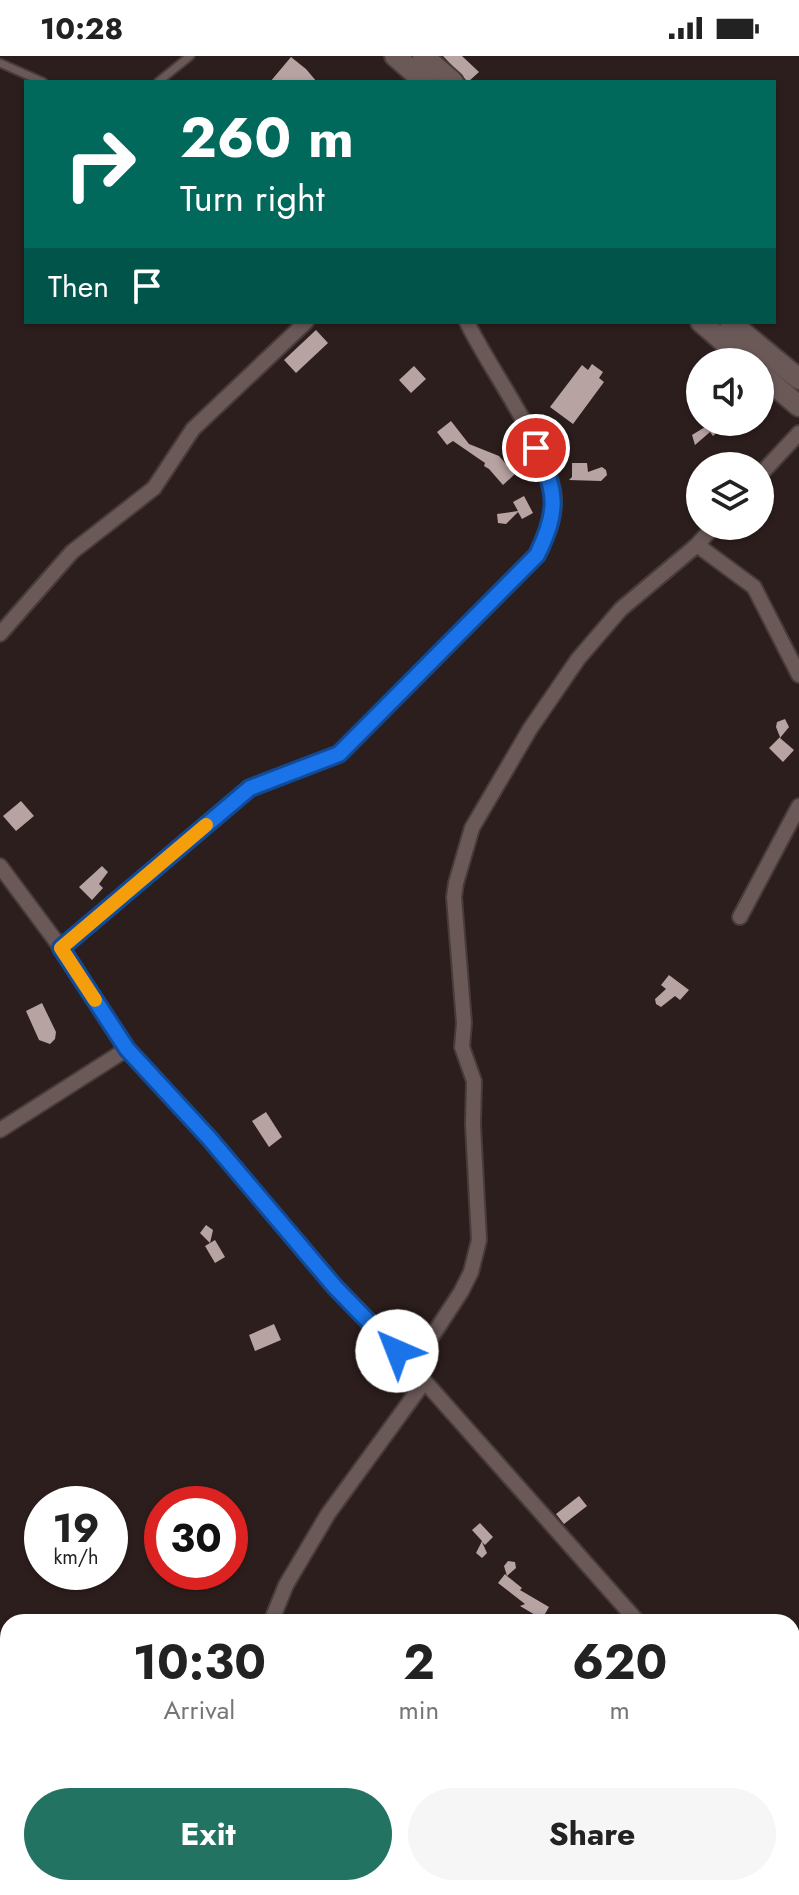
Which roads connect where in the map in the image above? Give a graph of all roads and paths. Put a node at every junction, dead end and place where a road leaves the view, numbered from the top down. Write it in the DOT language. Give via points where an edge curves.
graph roads {
  1 [pos="190,56"];
  2 [pos="395,56"];
  3 [pos="423,56"];
  4 [pos="0,63"];
  5 [pos="38,80"];
  6 [pos="160,80"];
  7 [pos="423,80"];
  8 [pos="451,80"];
  9 [pos="304,324"];
  10 [pos="468,324"];
  11 [pos="703,324"];
  12 [pos="732,324"];
  13 [pos="731,348"];
  14 [pos="799,379"];
  15 [pos="774,385"];
  16 [pos="799,406"];
  17 [pos="799,433"];
  18 [pos="774,460"];
  19 [pos="701,540"];
  20 [pos="697,545"];
  21 [pos="0,634"];
  22 [pos="799,675"];
  23 [pos="799,806"];
  24 [pos="0,866"];
  25 [pos="740,917"];
  26 [pos="61,948"];
  27 [pos="127,1049"];
  28 [pos="0,1130"];
  29 [pos="412,1367"];
  30 [pos="424,1382"];
  31 [pos="274,1614"];
  32 [pos="631,1614"];
  1 -- 6 [label="lane"];
  2 -- 7 [label="main road"];
  3 -- 8 [label="main road"];
  4 -- 5 [label="lane"];
  9 -- 21 [label="street" via="193,429 154,488 72,552"];
  10 -- 26 [label="street" via="546,469 554,499 550,528 537,555 339,754 250,788"];
  11 -- 13 [label="main road"];
  12 -- 14 [label="main road"];
  15 -- 16 [label="main road"];
  17 -- 18 [label="street"];
  19 -- 20 [label="street"];
  20 -- 22 [label="street" via="754,587"];
  20 -- 29 [label="street" via="621,609 578,659 472,828 454,897 462,1047 474,1081 479,1240 461,1292"];
  23 -- 25 [label="street"];
  24 -- 26 [label="street"];
  26 -- 27 [label="street"];
  27 -- 28 [label="street"];
  27 -- 29 [label="street"];
  29 -- 30 [label="street"];
  30 -- 31 [label="street" via="328,1514"];
  30 -- 32 [label="street"];
}
